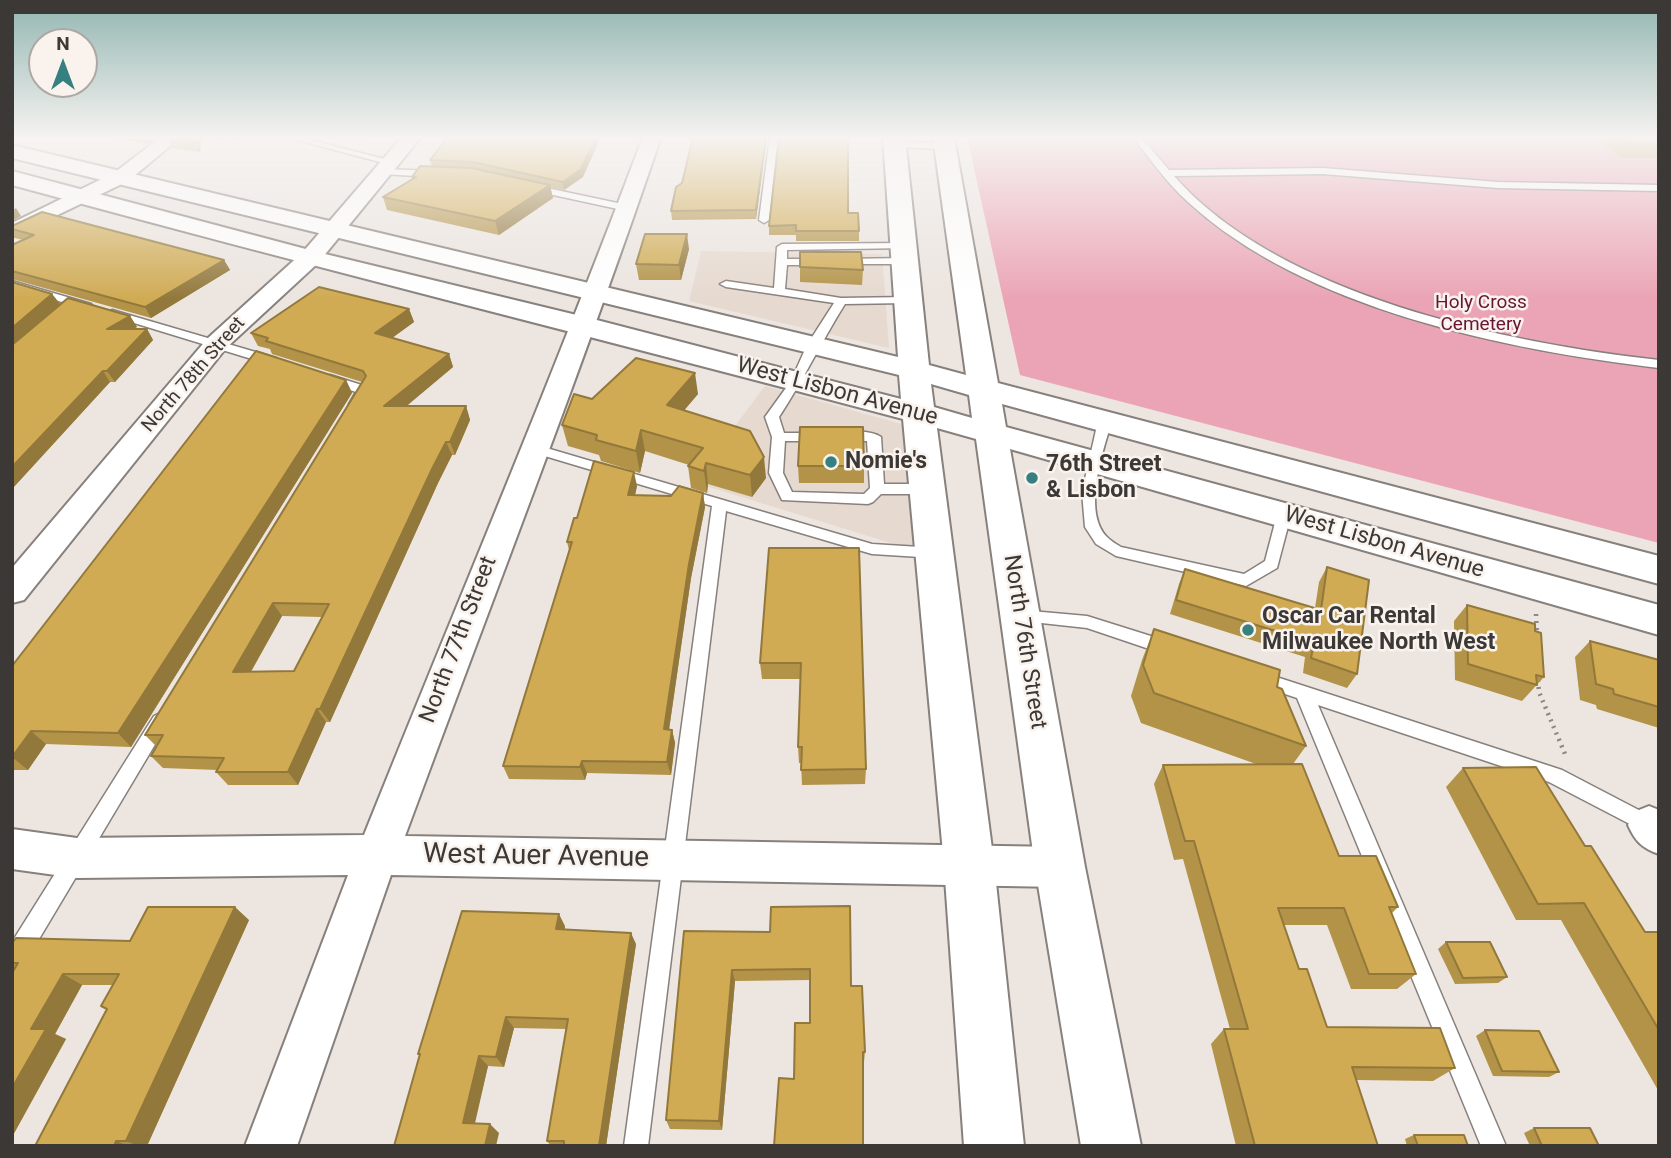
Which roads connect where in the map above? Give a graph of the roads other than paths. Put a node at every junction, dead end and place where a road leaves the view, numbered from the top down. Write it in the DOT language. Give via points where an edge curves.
graph roads {
  1 [pos="64,191"];
  2 [pos="94,191"];
  3 [pos="178,191"];
  4 [pos="367,191"];
  5 [pos="548,191"];
  6 [pos="633,191"];
  7 [pos="767,191"];
  8 [pos="899,191"];
  9 [pos="953,191"];
  10 [pos="1183,191"];
  11 [pos="84,196"];
  12 [pos="627,208"];
  13 [pos="764,220"];
  14 [pos="335,230"];
  15 [pos="12,231"];
  16 [pos="310,258"];
  17 [pos="905,269"];
  18 [pos="12,284"];
  19 [pos="726,284"];
  20 [pos="779,292"];
  21 [pos="841,301"];
  22 [pos="590,309"];
  23 [pos="217,344"];
  24 [pos="813,345"];
  25 [pos="1659,364"];
  26 [pos="288,366"];
  27 [pos="914,370"];
  28 [pos="313,374"];
  29 [pos="797,381"];
  30 [pos="984,389"];
  31 [pos="919,413"];
  32 [pos="348,414"];
  33 [pos="1105,421"];
  34 [pos="991,433"];
  35 [pos="779,437"];
  36 [pos="533,448"];
  37 [pos="1093,461"];
  38 [pos="877,489"];
  39 [pos="928,489"];
  40 [pos="720,503"];
  41 [pos="1284,515"];
  42 [pos="936,553"];
  43 [pos="1659,570"];
  44 [pos="12,591"];
  45 [pos="1020,616"];
  46 [pos="1659,620"];
  47 [pos="1189,656"];
  48 [pos="1240,672"];
  49 [pos="1304,693"];
  50 [pos="167,711"];
  51 [pos="1654,830"];
  52 [pos="12,849"];
  53 [pos="377,855"];
  54 [pos="77,858"];
  55 [pos="675,859"];
  56 [pos="969,864"];
  57 [pos="1060,867"];
  58 [pos="12,963"];
  59 [pos="271,1146"];
  60 [pos="636,1146"];
  61 [pos="993,1146"];
  62 [pos="1111,1146"];
  63 [pos="1494,1146"];
  1 -- 11 [label="main road, West Lisbon Avenue"];
  2 -- 11 [label="street"];
  3 -- 14 [label="main road, West Lisbon Avenue"];
  4 -- 14 [label="street, North 78th Street"];
  5 -- 12 [label="lane"];
  6 -- 12 [label="street, North 77th Street"];
  7 -- 13 [label="lane"];
  8 -- 17 [label="main road"];
  9 -- 30 [label="main road, North 76th Street"];
  10 -- 25 [label="lane" via="1251,244 1292,267 1382,304 1538,345"];
  11 -- 15 [label="street"];
  11 -- 16 [label="main road, West Lisbon Avenue"];
  12 -- 22 [label="street, North 77th Street"];
  14 -- 16 [label="street, North 78th Street"];
  14 -- 22 [label="main road, West Lisbon Avenue"];
  16 -- 22 [label="main road, West Lisbon Avenue"];
  16 -- 23 [label="street, North 78th Street"];
  17 -- 20 [label="lane" via="782,262"];
  17 -- 21 [label="lane"];
  17 -- 27 [label="main road"];
  18 -- 23 [label="lane" via="68,306"];
  19 -- 20 [label="lane"];
  20 -- 21 [label="lane"];
  21 -- 24 [label="lane"];
  22 -- 24 [label="main road, West Lisbon Avenue"];
  22 -- 29 [label="main road, West Lisbon Avenue"];
  22 -- 36 [label="street, North 77th Street"];
  23 -- 26 [label="lane"];
  23 -- 44 [label="street, North 78th Street"];
  24 -- 27 [label="main road, West Lisbon Avenue"];
  24 -- 29 [label="lane"];
  27 -- 30 [label="main road, West Lisbon Avenue"];
  27 -- 31 [label="main road"];
  28 -- 32 [label="lane" via="363,390"];
  29 -- 31 [label="main road, West Lisbon Avenue"];
  29 -- 35 [label="lane" via="772,417"];
  30 -- 33 [label="main road, West Lisbon Avenue"];
  30 -- 34 [label="main road, North 76th Street"];
  31 -- 34 [label="main road, West Lisbon Avenue"];
  31 -- 39 [label="main road"];
  33 -- 37 [label="lane"];
  33 -- 43 [label="main road, West Lisbon Avenue"];
  34 -- 37 [label="main road, West Lisbon Avenue"];
  34 -- 45 [label="main road, North 76th Street"];
  35 -- 38 [label="lane" via="874,437"];
  35 -- 38 [label="lane" via="776,473 787,497 830,491 868,499"];
  36 -- 40 [label="lane"];
  36 -- 53 [label="street, North 77th Street"];
  37 -- 41 [label="main road, West Lisbon Avenue"];
  37 -- 41 [label="lane" via="1091,528 1105,546 1116,551 1245,580 1272,564"];
  38 -- 39 [label="lane"];
  39 -- 42 [label="main road"];
  40 -- 42 [label="lane" via="872,549"];
  40 -- 55 [label="lane"];
  41 -- 46 [label="main road, West Lisbon Avenue"];
  42 -- 56 [label="main road"];
  45 -- 47 [label="lane" via="1087,622"];
  45 -- 57 [label="main road, North 76th Street"];
  48 -- 49 [label="lane"];
  49 -- 51 [label="lane" via="1555,776"];
  49 -- 63 [label="lane"];
  50 -- 54 [label="lane"];
  52 -- 54 [label="street, West Auer Avenue"];
  53 -- 54 [label="street, West Auer Avenue"];
  53 -- 55 [label="street, West Auer Avenue"];
  53 -- 59 [label="street, North 77th Street"];
  54 -- 58 [label="lane"];
  55 -- 56 [label="street, West Auer Avenue"];
  55 -- 60 [label="lane"];
  56 -- 57 [label="street, West Auer Avenue"];
  56 -- 61 [label="main road"];
  57 -- 62 [label="main road, North 76th Street"];
}
